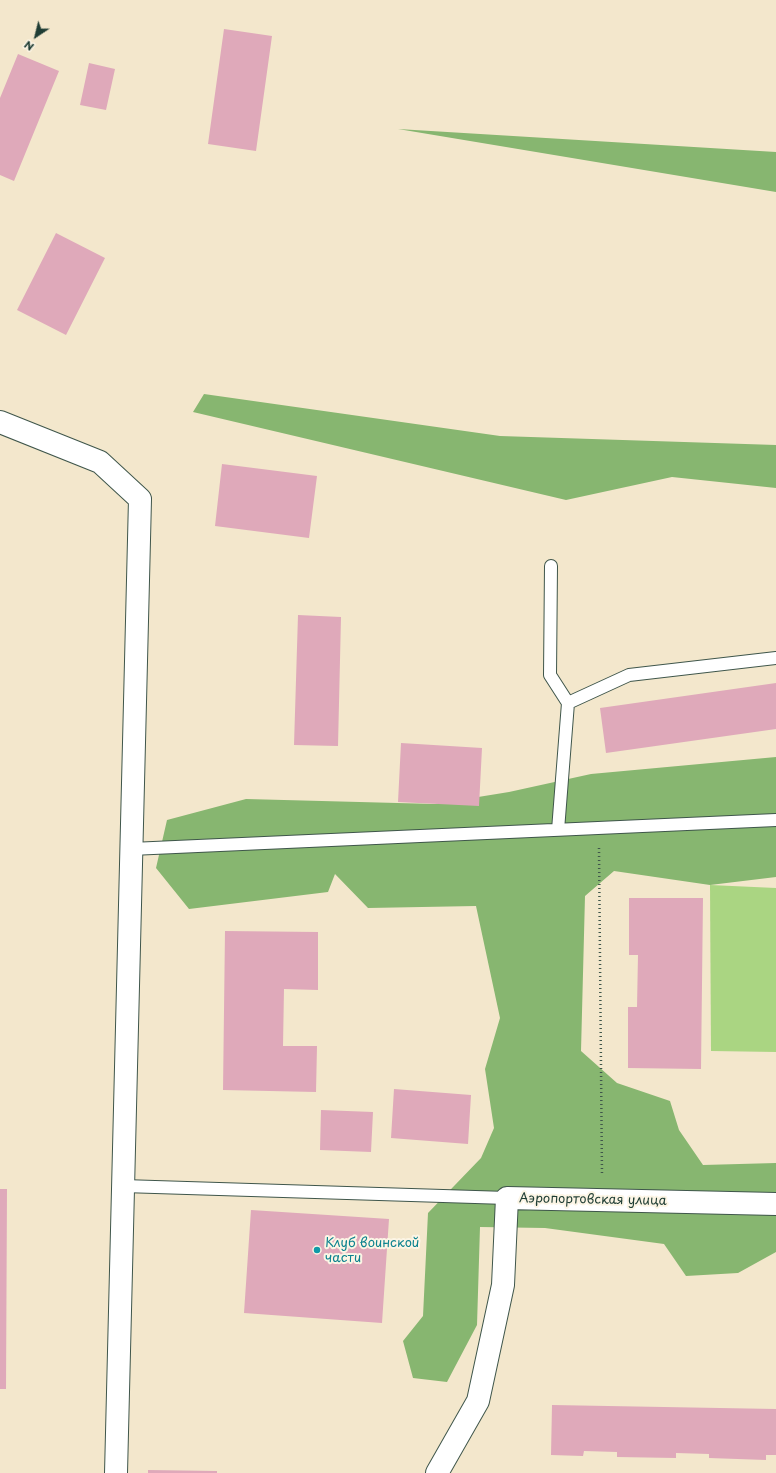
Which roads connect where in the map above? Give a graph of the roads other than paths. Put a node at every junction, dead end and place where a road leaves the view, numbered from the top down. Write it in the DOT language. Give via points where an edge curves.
graph roads {
  1 [pos="0,422"];
  2 [pos="551,566"];
  3 [pos="776,658"];
  4 [pos="568,703"];
  5 [pos="776,820"];
  6 [pos="558,830"];
  7 [pos="131,849"];
  8 [pos="123,1186"];
  9 [pos="507,1198"];
  10 [pos="776,1204"];
  11 [pos="116,1473"];
  12 [pos="437,1473"];
  1 -- 7 [label="street" via="100,462 140,499"];
  2 -- 4 [label="lane" via="550,676"];
  3 -- 4 [label="lane" via="629,675"];
  4 -- 6 [label="lane"];
  5 -- 6 [label="lane"];
  6 -- 7 [label="lane"];
  7 -- 8 [label="street"];
  8 -- 9 [label="lane"];
  8 -- 11 [label="street"];
  9 -- 10 [label="street, Аэропортовская улица"];
  9 -- 12 [label="street, Аэропортовская улица" via="503,1286 478,1401"];
}
